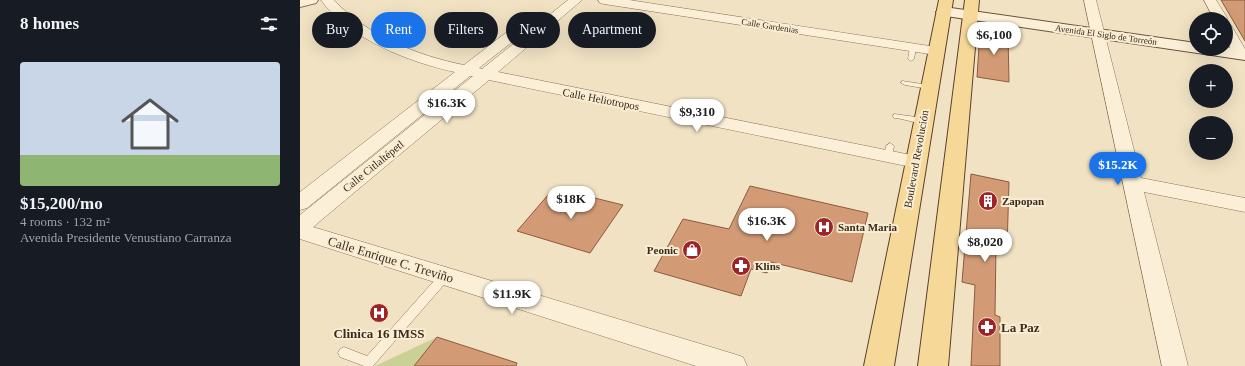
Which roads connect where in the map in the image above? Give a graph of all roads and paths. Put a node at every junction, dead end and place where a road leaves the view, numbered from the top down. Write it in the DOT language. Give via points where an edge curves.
graph roads {
  1 [pos="311,0"];
  2 [pos="327,0"];
  3 [pos="557,0"];
  4 [pos="576,0"];
  5 [pos="604,0"];
  6 [pos="1090,0"];
  7 [pos="1210,0"];
  8 [pos="300,3"];
  9 [pos="945,6"];
  10 [pos="971,8"];
  11 [pos="1217,12"];
  12 [pos="1098,34"];
  13 [pos="1233,39"];
  14 [pos="1189,47"];
  15 [pos="936,51"];
  16 [pos="1233,53"];
  17 [pos="1243,55"];
  18 [pos="467,71"];
  19 [pos="484,75"];
  20 [pos="905,83"];
  21 [pos="929,87"];
  22 [pos="897,116"];
  23 [pos="923,121"];
  24 [pos="916,162"];
  25 [pos="1133,183"];
  26 [pos="300,203"];
  27 [pos="1245,205"];
  28 [pos="300,226"];
  29 [pos="300,231"];
  30 [pos="445,276"];
  31 [pos="344,354"];
  32 [pos="734,366"];
  33 [pos="879,366"];
  34 [pos="932,366"];
  35 [pos="1175,366"];
  1 -- 8 [label="main road"];
  2 -- 18 [label="street, Calle Heliotropos" via="350,22 375,39 400,50"];
  3 -- 18 [label="street, Calle Citlaltépetl"];
  4 -- 19 [label="street, Calle Citlaltépetl"];
  5 -- 15 [label="street, Calle Gardenias" via="912,53"];
  6 -- 12 [label="street"];
  7 -- 11 [label="street"];
  9 -- 10 [label="main road, Avenida El Siglo de Torreón"];
  9 -- 15 [label="main road, Boulevard Revolución"];
  10 -- 12 [label="main road, Avenida El Siglo de Torreón"];
  10 -- 34 [label="main road"];
  12 -- 14 [label="main road, Avenida El Siglo de Torreón"];
  12 -- 25 [label="street"];
  13 -- 17 [label="street"];
  15 -- 21 [label="main road, Boulevard Revolución"];
  16 -- 17 [label="main road"];
  18 -- 19 [label="street, Calle Heliotropos"];
  18 -- 26 [label="street, Calle Citlaltépetl"];
  19 -- 24 [label="street, Calle Heliotropos" via="889,151"];
  19 -- 28 [label="street, Calle Citlaltépetl"];
  20 -- 21 [label="lane"];
  21 -- 23 [label="main road, Boulevard Revolución"];
  22 -- 23 [label="lane"];
  23 -- 24 [label="main road, Boulevard Revolución"];
  24 -- 33 [label="main road, Boulevard Revolución"];
  25 -- 27 [label="street"];
  25 -- 35 [label="street"];
  29 -- 30 [label="street, Calle Enrique C. Treviño"];
  30 -- 31 [label="lane" via="369,362"];
  30 -- 32 [label="street, Calle Enrique C. Treviño"];
}
